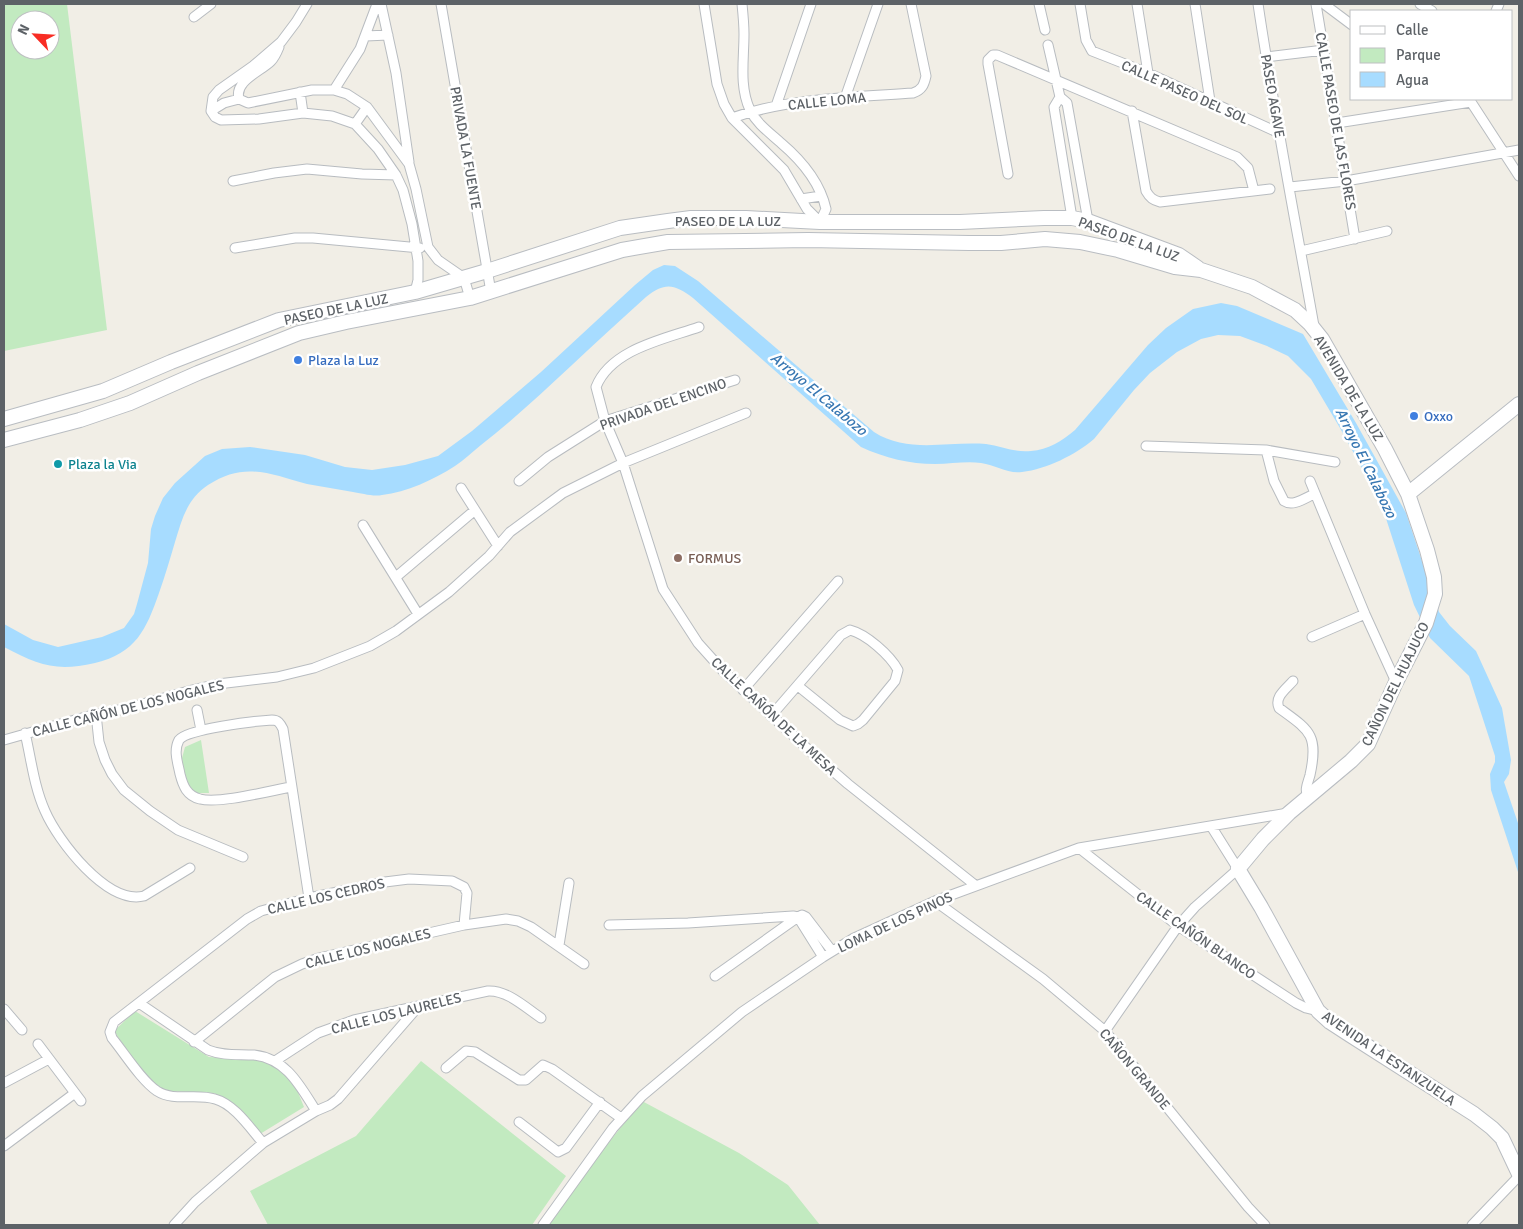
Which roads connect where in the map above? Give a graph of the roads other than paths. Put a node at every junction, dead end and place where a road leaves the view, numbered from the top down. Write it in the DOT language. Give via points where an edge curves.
graph roads {
  1 [pos="211,4"];
  2 [pos="307,4"];
  3 [pos="377,4"];
  4 [pos="381,4"];
  5 [pos="441,4"];
  6 [pos="704,4"];
  7 [pos="742,4"];
  8 [pos="810,4"];
  9 [pos="878,4"];
  10 [pos="911,4"];
  11 [pos="1039,4"];
  12 [pos="1080,4"];
  13 [pos="1137,4"];
  14 [pos="1195,4"];
  15 [pos="1258,4"];
  16 [pos="1316,4"];
  17 [pos="1324,4"];
  18 [pos="194,17"];
  19 [pos="1350,24"];
  20 [pos="1045,30"];
  21 [pos="366,36"];
  22 [pos="388,36"];
  23 [pos="281,42"];
  24 [pos="1048,45"];
  25 [pos="1324,50"];
  26 [pos="1266,57"];
  27 [pos="1148,73"];
  28 [pos="1055,80"];
  29 [pos="334,90"];
  30 [pos="300,92"];
  31 [pos="1060,97"];
  32 [pos="845,98"];
  33 [pos="239,99"];
  34 [pos="1469,100"];
  35 [pos="1210,101"];
  36 [pos="776,106"];
  37 [pos="367,107"];
  38 [pos="211,110"];
  39 [pos="751,111"];
  40 [pos="1132,112"];
  41 [pos="303,113"];
  42 [pos="732,118"];
  43 [pos="1337,123"];
  44 [pos="355,124"];
  45 [pos="1279,133"];
  46 [pos="1519,150"];
  47 [pos="1503,152"];
  48 [pos="799,160"];
  49 [pos="409,164"];
  50 [pos="784,170"];
  51 [pos="1008,174"];
  52 [pos="396,175"];
  53 [pos="1519,176"];
  54 [pos="233,181"];
  55 [pos="1346,181"];
  56 [pos="1290,188"];
  57 [pos="1270,189"];
  58 [pos="1254,191"];
  59 [pos="1069,194"];
  60 [pos="1083,194"];
  61 [pos="821,196"];
  62 [pos="801,199"];
  63 [pos="1072,218"];
  64 [pos="1088,221"];
  65 [pos="820,222"];
  66 [pos="1387,231"];
  67 [pos="593,236"];
  68 [pos="1355,238"];
  69 [pos="737,240"];
  70 [pos="937,243"];
  71 [pos="235,248"];
  72 [pos="414,248"];
  73 [pos="428,248"];
  74 [pos="1301,251"];
  75 [pos="599,258"];
  76 [pos="1201,270"];
  77 [pos="488,271"];
  78 [pos="464,278"];
  79 [pos="415,292"];
  80 [pos="491,292"];
  81 [pos="470,298"];
  82 [pos="369,302"];
  83 [pos="372,318"];
  84 [pos="699,327"];
  85 [pos="1314,329"];
  86 [pos="735,380"];
  87 [pos="1519,404"];
  88 [pos="746,413"];
  89 [pos="4,419"];
  90 [pos="605,421"];
  91 [pos="6,439"];
  92 [pos="1146,446"];
  93 [pos="1266,450"];
  94 [pos="1335,462"];
  95 [pos="624,463"];
  96 [pos="520,481"];
  97 [pos="1310,481"];
  98 [pos="461,488"];
  99 [pos="1314,494"];
  100 [pos="1408,494"];
  101 [pos="475,510"];
  102 [pos="1414,510"];
  103 [pos="362,525"];
  104 [pos="498,546"];
  105 [pos="396,577"];
  106 [pos="838,581"];
  107 [pos="418,614"];
  108 [pos="1364,614"];
  109 [pos="1312,637"];
  110 [pos="1293,681"];
  111 [pos="1396,682"];
  112 [pos="798,686"];
  113 [pos="743,690"];
  114 [pos="196,710"];
  115 [pos="96,714"];
  116 [pos="771,716"];
  117 [pos="201,730"];
  118 [pos="25,733"];
  119 [pos="4,740"];
  120 [pos="291,787"];
  121 [pos="1308,797"];
  122 [pos="1289,813"];
  123 [pos="1211,826"];
  124 [pos="1079,848"];
  125 [pos="243,857"];
  126 [pos="190,868"];
  127 [pos="1238,869"];
  128 [pos="569,883"];
  129 [pos="975,885"];
  130 [pos="309,898"];
  131 [pos="935,901"];
  132 [pos="798,917"];
  133 [pos="464,925"];
  134 [pos="609,925"];
  135 [pos="1178,926"];
  136 [pos="559,946"];
  137 [pos="832,951"];
  138 [pos="823,957"];
  139 [pos="584,964"];
  140 [pos="714,976"];
  141 [pos="138,1003"];
  142 [pos="417,1008"];
  143 [pos="1318,1011"];
  144 [pos="5,1012"];
  145 [pos="540,1018"];
  146 [pos="22,1030"];
  147 [pos="1106,1031"];
  148 [pos="194,1042"];
  149 [pos="38,1044"];
  150 [pos="49,1059"];
  151 [pos="275,1061"];
  152 [pos="446,1068"];
  153 [pos="4,1083"];
  154 [pos="75,1093"];
  155 [pos="81,1101"];
  156 [pos="600,1102"];
  157 [pos="316,1111"];
  158 [pos="621,1118"];
  159 [pos="519,1122"];
  160 [pos="263,1143"];
  161 [pos="4,1146"];
  162 [pos="1519,1175"];
  163 [pos="174,1225"];
  164 [pos="543,1225"];
  165 [pos="1265,1225"];
  166 [pos="1472,1225"];
  1 -- 18 [label="street"];
  2 -- 23 [label="street"];
  3 -- 21 [label="street"];
  4 -- 22 [label="street"];
  5 -- 77 [label="street, PRIVADA LA FUENTE"];
  6 -- 42 [label="street" via="716,84"];
  7 -- 39 [label="street" via="743,84"];
  8 -- 36 [label="street"];
  9 -- 32 [label="street"];
  10 -- 32 [label="street, CALLE LOMA" via="926,76 922,87 913,93"];
  11 -- 20 [label="street"];
  12 -- 27 [label="street, CALLE PASEO DEL SOL" via="1086,40 1092,51"];
  13 -- 27 [label="street"];
  14 -- 35 [label="street"];
  15 -- 26 [label="street, PASEO AGAVE"];
  16 -- 25 [label="street, CALLE PASEO DE LAS FLORES"];
  17 -- 19 [label="street"];
  21 -- 22 [label="street"];
  21 -- 29 [label="street"];
  22 -- 49 [label="street"];
  23 -- 33 [label="street" via="271,61 240,87"];
  23 -- 38 [label="street" via="219,90 213,97"];
  24 -- 28 [label="street"];
  25 -- 26 [label="street"];
  25 -- 43 [label="street, CALLE PASEO DE LAS FLORES"];
  26 -- 45 [label="street, PASEO AGAVE"];
  27 -- 35 [label="street, CALLE PASEO DEL SOL"];
  28 -- 31 [label="street"];
  28 -- 40 [label="street"];
  28 -- 51 [label="street" via="997,55 988,60"];
  29 -- 30 [label="street"];
  29 -- 37 [label="street"];
  30 -- 33 [label="street" via="248,103"];
  30 -- 41 [label="street"];
  31 -- 59 [label="street" via="1054,107"];
  31 -- 60 [label="street" via="1067,103"];
  32 -- 36 [label="street, CALLE LOMA"];
  33 -- 38 [label="street"];
  34 -- 43 [label="street"];
  34 -- 47 [label="street"];
  35 -- 45 [label="street, CALLE PASEO DEL SOL"];
  36 -- 39 [label="street, CALLE LOMA"];
  37 -- 44 [label="street"];
  37 -- 49 [label="street"];
  38 -- 41 [label="street" via="215,117 230,121"];
  39 -- 42 [label="street, CALLE LOMA"];
  39 -- 48 [label="street" via="762,126"];
  40 -- 58 [label="street" via="1241,160 1248,168"];
  40 -- 58 [label="street" via="1149,197 1160,202"];
  41 -- 44 [label="street" via="332,116"];
  42 -- 50 [label="street"];
  43 -- 55 [label="street, CALLE PASEO DE LAS FLORES"];
  44 -- 52 [label="street"];
  45 -- 56 [label="street, PASEO AGAVE"];
  46 -- 47 [label="street"];
  47 -- 53 [label="street"];
  47 -- 55 [label="street"];
  48 -- 50 [label="street"];
  48 -- 61 [label="street"];
  49 -- 73 [label="street"];
  50 -- 62 [label="street"];
  52 -- 54 [label="street" via="307,169"];
  52 -- 72 [label="street" via="407,203"];
  55 -- 56 [label="street"];
  55 -- 68 [label="street, CALLE PASEO DE LAS FLORES"];
  56 -- 74 [label="street"];
  57 -- 58 [label="street"];
  59 -- 60 [label="street"];
  59 -- 63 [label="street"];
  60 -- 64 [label="street"];
  61 -- 62 [label="street"];
  61 -- 65 [label="street" via="826,209"];
  62 -- 65 [label="street"];
  63 -- 64 [label="street, PASEO DE LA LUZ"];
  63 -- 65 [label="street, PASEO DE LA LUZ"];
  64 -- 76 [label="street, PASEO DE LA LUZ" via="1178,255"];
  65 -- 67 [label="street, PASEO DE LA LUZ" via="691,218 620,228"];
  65 -- 69 [label="street" via="814,231 766,232"];
  65 -- 70 [label="street" via="841,232 907,235"];
  66 -- 68 [label="street"];
  67 -- 75 [label="street"];
  67 -- 77 [label="street, PASEO DE LA LUZ"];
  68 -- 74 [label="street"];
  69 -- 70 [label="street, PASEO DE LA LUZ"];
  69 -- 75 [label="street, PASEO DE LA LUZ" via="668,242 622,250"];
  70 -- 76 [label="street, PASEO DE LA LUZ" via="1062,239 1098,245 1175,267"];
  71 -- 72 [label="street" via="313,238"];
  72 -- 73 [label="street"];
  72 -- 79 [label="street" via="418,271"];
  73 -- 78 [label="street" via="438,260"];
  74 -- 85 [label="street"];
  75 -- 80 [label="street, PASEO DE LA LUZ"];
  76 -- 85 [label="street, AVENIDA DE LA LUZ" via="1279,300 1295,310"];
  77 -- 78 [label="street, PASEO DE LA LUZ"];
  77 -- 80 [label="street, PRIVADA LA FUENTE"];
  78 -- 79 [label="street, PASEO DE LA LUZ"];
  78 -- 81 [label="street"];
  79 -- 82 [label="street, PASEO DE LA LUZ"];
  80 -- 81 [label="street, PASEO DE LA LUZ"];
  81 -- 83 [label="street, PASEO DE LA LUZ"];
  82 -- 83 [label="street"];
  82 -- 89 [label="street, PASEO DE LA LUZ" via="279,320 103,392"];
  83 -- 91 [label="street, PASEO DE LA LUZ" via="299,333 130,403"];
  84 -- 90 [label="street, CALLE CAÑÓN DE LA MESA" via="630,353 602,375 596,387"];
  85 -- 100 [label="street, AVENIDA DE LA LUZ" via="1375,431"];
  86 -- 90 [label="street, PRIVADA DEL ENCINO"];
  87 -- 100 [label="street"];
  88 -- 95 [label="street, CALLE CAÑÓN DE LOS NOGALES"];
  89 -- 91 [label="street"];
  90 -- 95 [label="street, CALLE CAÑÓN DE LA MESA"];
  90 -- 96 [label="street, PRIVADA DEL ENCINO" via="574,439"];
  92 -- 93 [label="street"];
  93 -- 94 [label="street"];
  93 -- 99 [label="street" via="1274,481 1286,503 1292,504"];
  95 -- 104 [label="street, CALLE CAÑÓN DE LOS NOGALES" via="563,493 510,532"];
  95 -- 113 [label="street, CALLE CAÑÓN DE LA MESA" via="662,589 698,643"];
  97 -- 99 [label="street"];
  98 -- 101 [label="street"];
  99 -- 108 [label="street"];
  100 -- 102 [label="street, AVENIDA DE LA LUZ"];
  101 -- 104 [label="street"];
  101 -- 105 [label="street"];
  102 -- 111 [label="street, CAÑON DEL HUAJUCO" via="1431,565 1435,594 1426,623"];
  103 -- 105 [label="street"];
  104 -- 107 [label="street, CALLE CAÑÓN DE LOS NOGALES" via="449,592"];
  105 -- 107 [label="street"];
  106 -- 113 [label="street"];
  107 -- 115 [label="street, CALLE CAÑÓN DE LOS NOGALES" via="370,646 314,668 277,677 218,684"];
  108 -- 109 [label="street"];
  108 -- 111 [label="street"];
  110 -- 121 [label="street" via="1278,698 1277,704 1311,735"];
  111 -- 121 [label="street, CAÑON DEL HUAJUCO" via="1368,744"];
  112 -- 112 [label="street" via="840,720 853,726 863,720 895,681 898,670 892,660 863,635 850,630 841,635"];
  112 -- 116 [label="street"];
  113 -- 116 [label="street, CALLE CAÑÓN DE LA MESA"];
  114 -- 117 [label="street"];
  115 -- 118 [label="street, CALLE CAÑÓN DE LOS NOGALES"];
  115 -- 125 [label="street" via="105,760 124,790 178,830"];
  116 -- 129 [label="street, CALLE CAÑÓN DE LA MESA" via="848,784"];
  117 -- 120 [label="street" via="264,720 278,721 283,728"];
  117 -- 120 [label="street" via="181,738 176,752 182,785 193,796 213,801"];
  118 -- 119 [label="street, CALLE CAÑÓN DE LOS NOGALES"];
  118 -- 126 [label="street" via="44,809 56,833 100,881 137,898"];
  120 -- 130 [label="street"];
  121 -- 122 [label="street, CAÑON DEL HUAJUCO"];
  122 -- 123 [label="street, LOMA DE LOS PINOS"];
  122 -- 127 [label="street, CAÑON DEL HUAJUCO"];
  123 -- 124 [label="street, LOMA DE LOS PINOS"];
  123 -- 127 [label="street, AVENIDA LA ESTANZUELA"];
  124 -- 129 [label="street, LOMA DE LOS PINOS"];
  124 -- 135 [label="street, CALLE CAÑÓN BLANCO"];
  127 -- 135 [label="street"];
  127 -- 143 [label="street, AVENIDA LA ESTANZUELA"];
  128 -- 136 [label="street"];
  129 -- 131 [label="street, LOMA DE LOS PINOS"];
  130 -- 133 [label="street, CALLE LOS CEDROS" via="409,879 452,881 467,892"];
  130 -- 141 [label="street, CALLE LOS CEDROS" via="261,911 247,919"];
  131 -- 137 [label="street, LOMA DE LOS PINOS"];
  131 -- 147 [label="street, CAÑON GRANDE" via="1042,979"];
  132 -- 134 [label="street"];
  132 -- 137 [label="street" via="806,917"];
  132 -- 138 [label="street"];
  132 -- 140 [label="street"];
  133 -- 136 [label="street, CALLE LOS NOGALES" via="506,919 518,921"];
  133 -- 148 [label="street, CALLE LOS NOGALES" via="319,958 288,970"];
  135 -- 143 [label="street, CALLE CAÑÓN BLANCO" via="1296,1003"];
  135 -- 147 [label="street"];
  136 -- 139 [label="street, CALLE LOS NOGALES"];
  137 -- 138 [label="street, LOMA DE LOS PINOS"];
  138 -- 158 [label="street, LOMA DE LOS PINOS" via="742,1012 642,1096"];
  141 -- 148 [label="street"];
  141 -- 160 [label="street, CALLE LOS CEDROS" via="114,1022 110,1032 149,1085 167,1096 216,1099 233,1110"];
  142 -- 145 [label="street, CALLE LOS LAURELES" via="495,991 507,995"];
  142 -- 151 [label="street, CALLE LOS LAURELES" via="334,1026"];
  142 -- 157 [label="street" via="338,1099"];
  143 -- 162 [label="street, AVENIDA LA ESTANZUELA" via="1492,1128 1502,1138"];
  144 -- 146 [label="street"];
  147 -- 165 [label="street, CAÑON GRANDE"];
  148 -- 151 [label="street" via="217,1054 254,1055"];
  149 -- 150 [label="street"];
  150 -- 153 [label="street"];
  150 -- 154 [label="street"];
  151 -- 157 [label="street" via="292,1074"];
  152 -- 156 [label="street" via="466,1051 475,1052 518,1080 526,1080 544,1065"];
  154 -- 155 [label="street"];
  154 -- 161 [label="street"];
  156 -- 158 [label="street"];
  156 -- 159 [label="street" via="566,1148 558,1152"];
  157 -- 160 [label="street"];
  158 -- 164 [label="street, LOMA DE LOS PINOS"];
  160 -- 163 [label="street" via="195,1202"];
  162 -- 166 [label="street"];
}
